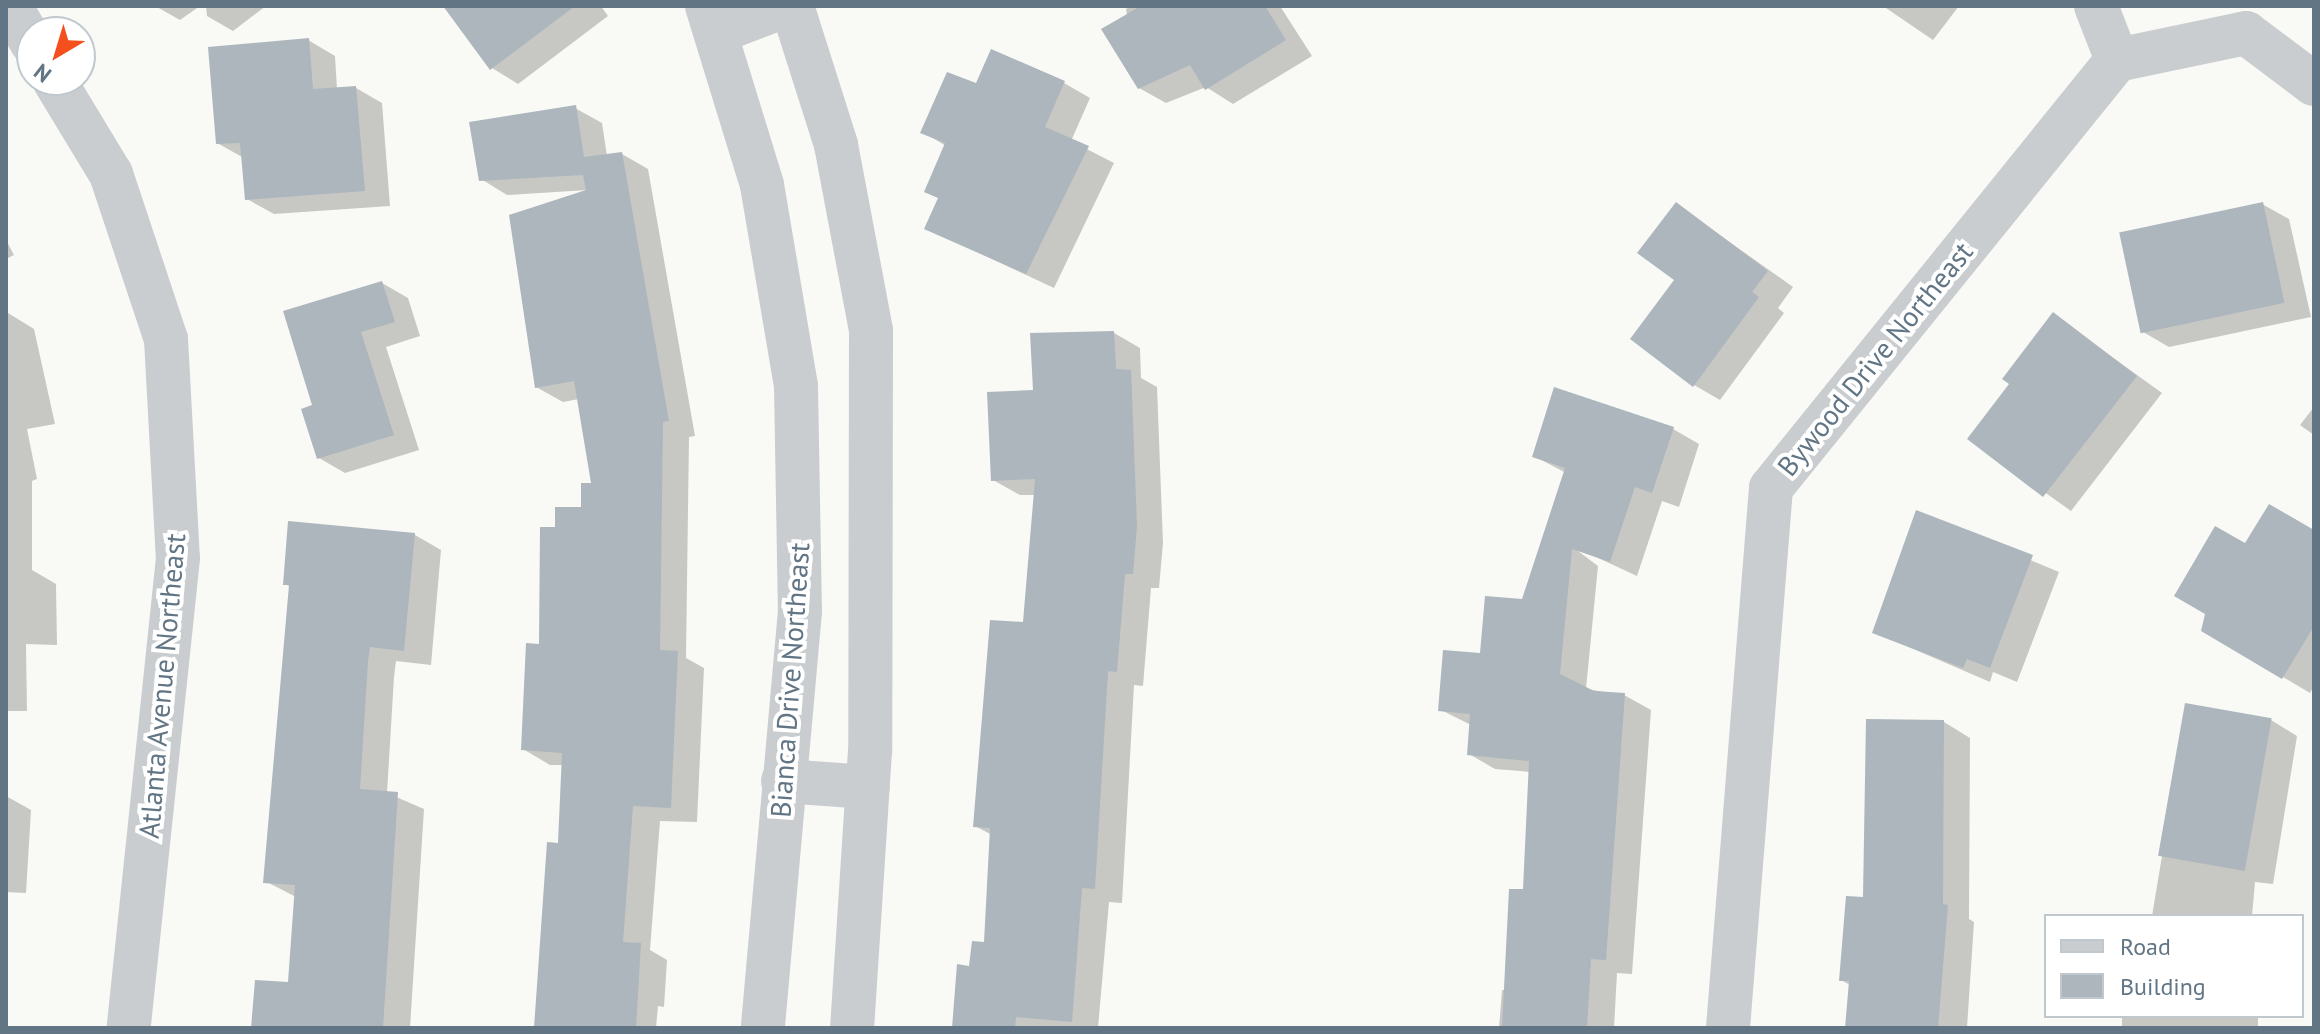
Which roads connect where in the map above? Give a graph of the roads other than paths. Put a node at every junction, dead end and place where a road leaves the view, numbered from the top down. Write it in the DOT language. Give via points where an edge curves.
graph roads {
  1 [pos="785,6"];
  2 [pos="792,6"];
  3 [pos="2096,6"];
  4 [pos="712,19"];
  5 [pos="2246,19"];
  6 [pos="2117,60"];
  7 [pos="2314,84"];
  8 [pos="64,96"];
  9 [pos="783,781"];
  10 [pos="868,787"];
  11 [pos="129,1028"];
  12 [pos="763,1028"];
  13 [pos="852,1028"];
  14 [pos="1728,1028"];
  1 -- 4 [label="street"];
  2 -- 10 [label="street" via="836,145 871,331"];
  3 -- 6 [label="street"];
  4 -- 9 [label="street, Bianca Drive Northeast" via="762,185 796,386 800,611"];
  5 -- 6 [label="street"];
  5 -- 7 [label="street"];
  6 -- 14 [label="street, Bywood Drive Northeast" via="1771,488"];
  8 -- 11 [label="street, Atlanta Avenue Northeast" via="111,174 166,339 178,558"];
  9 -- 10 [label="street"];
  9 -- 12 [label="street, Bianca Drive Northeast"];
  10 -- 13 [label="street"];
}
